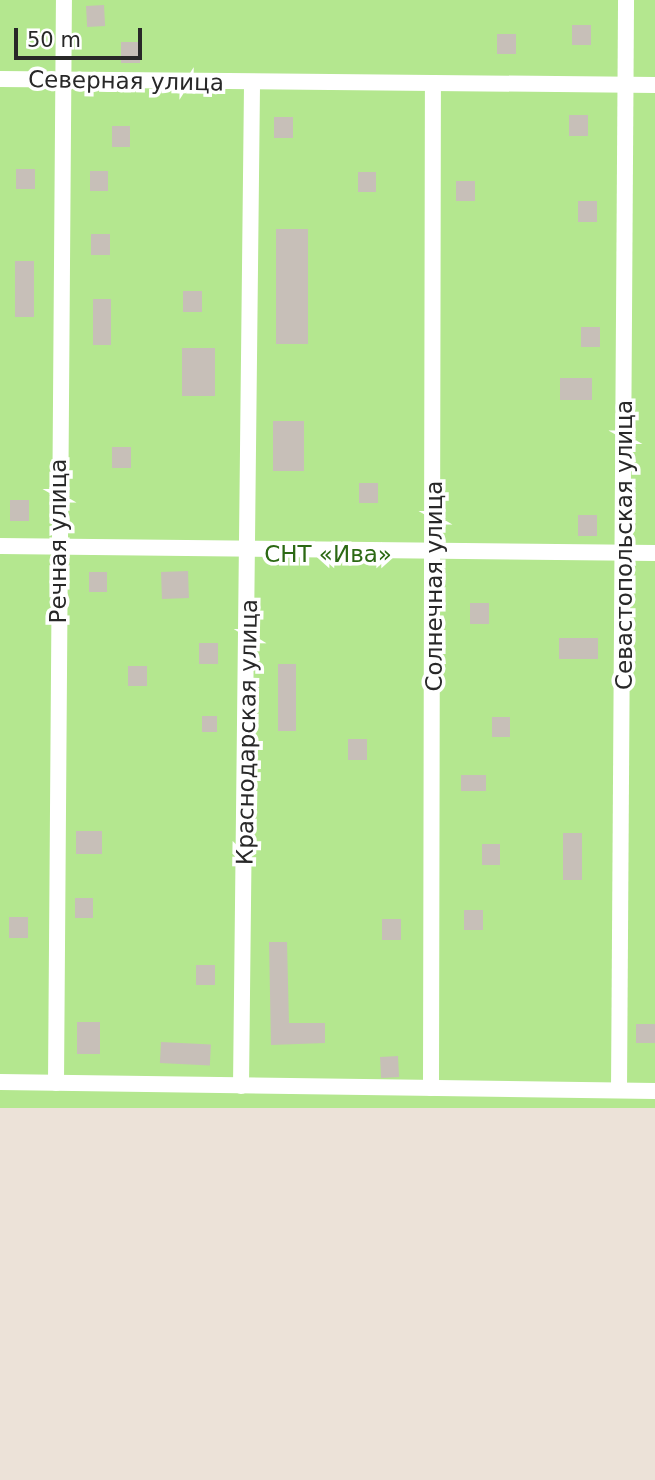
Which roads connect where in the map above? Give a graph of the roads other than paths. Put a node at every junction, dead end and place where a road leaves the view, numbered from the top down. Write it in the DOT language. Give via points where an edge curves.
graph roads {
  1 [pos="64,0"];
  2 [pos="626,0"];
  3 [pos="0,79"];
  4 [pos="64,80"];
  5 [pos="252,83"];
  6 [pos="433,85"];
  7 [pos="627,85"];
  8 [pos="655,85"];
  9 [pos="57,545"];
  10 [pos="0,546"];
  11 [pos="251,550"];
  12 [pos="434,551"];
  13 [pos="625,552"];
  14 [pos="655,553"];
  15 [pos="0,1082"];
  16 [pos="56,1083"];
  17 [pos="241,1086"];
  18 [pos="431,1088"];
  19 [pos="619,1090"];
  20 [pos="655,1091"];
  1 -- 4 [label="street, Речная улица"];
  2 -- 7 [label="street, Севастопольская улица"];
  3 -- 4 [label="street, Северная улица"];
  4 -- 5 [label="street, Северная улица"];
  4 -- 9 [label="street, Речная улица"];
  5 -- 6 [label="street, Северная улица"];
  5 -- 11 [label="street, Краснодарская улица"];
  6 -- 7 [label="street, Северная улица"];
  6 -- 12 [label="street, Солнечная улица"];
  7 -- 8 [label="street, Северная улица"];
  7 -- 13 [label="street, Севастопольская улица"];
  9 -- 10 [label="street"];
  9 -- 11 [label="street"];
  9 -- 16 [label="street, Речная улица"];
  11 -- 12 [label="street"];
  11 -- 17 [label="street, Краснодарская улица"];
  12 -- 13 [label="street"];
  12 -- 18 [label="street, Солнечная улица"];
  13 -- 14 [label="street"];
  13 -- 19 [label="street, Севастопольская улица"];
  15 -- 16 [label="street"];
  16 -- 17 [label="street"];
  17 -- 18 [label="street"];
  18 -- 19 [label="street"];
  19 -- 20 [label="street"];
}
